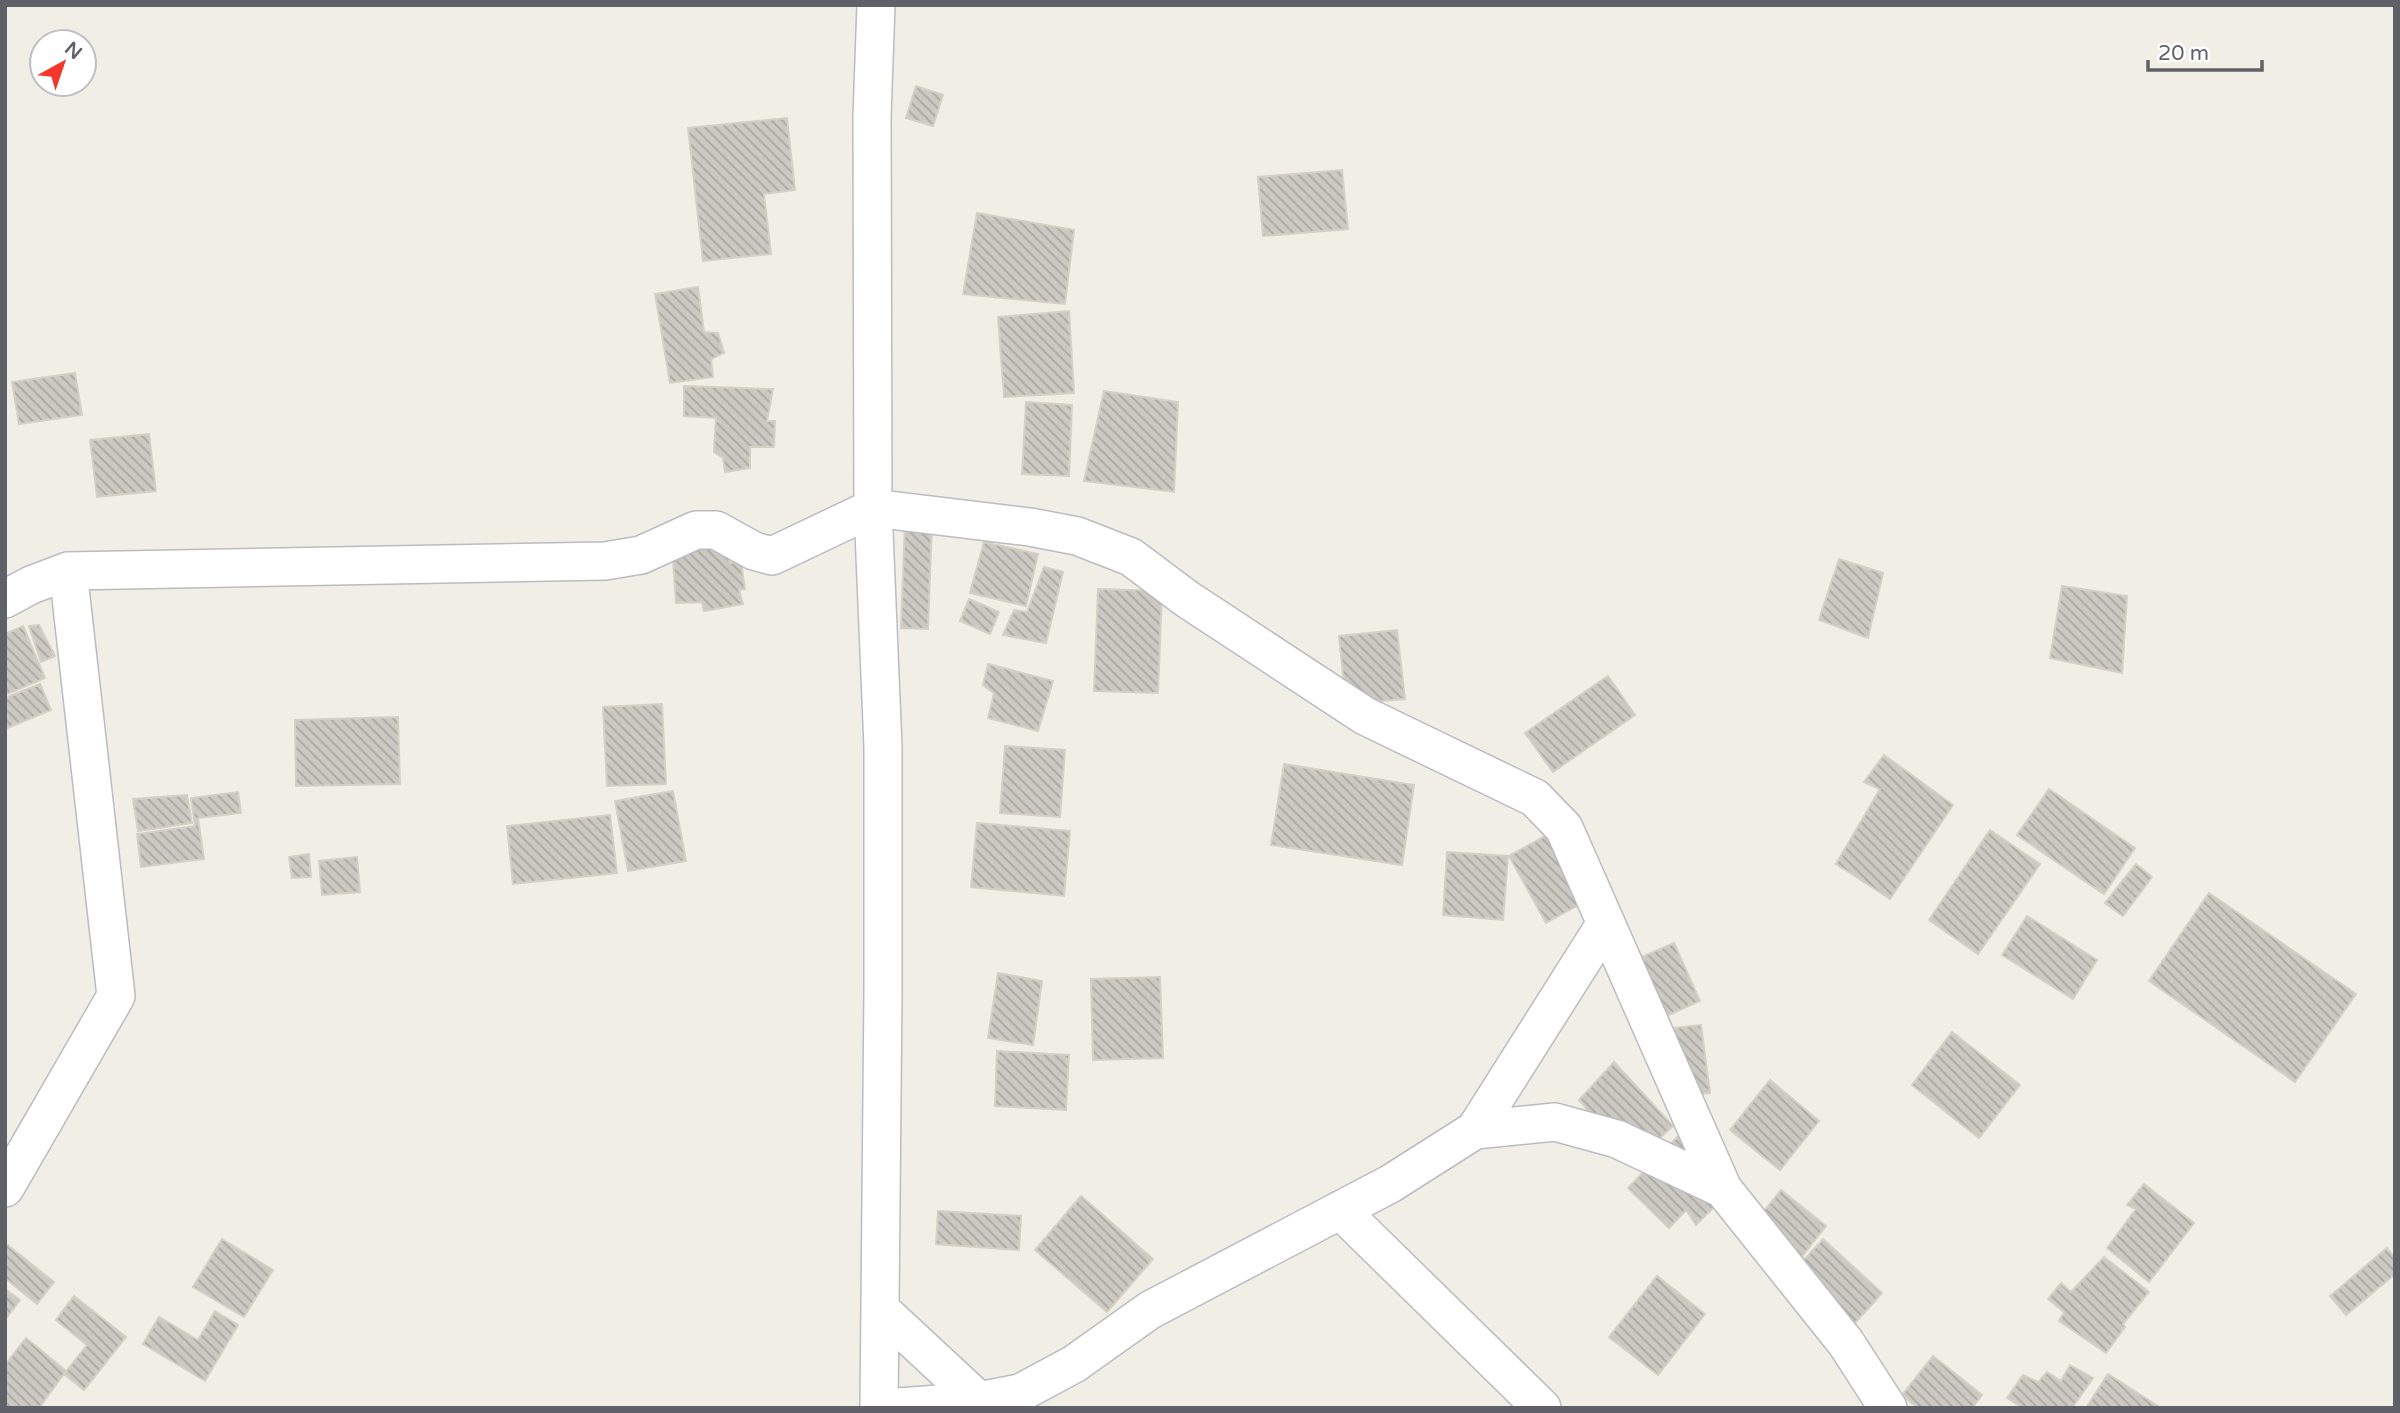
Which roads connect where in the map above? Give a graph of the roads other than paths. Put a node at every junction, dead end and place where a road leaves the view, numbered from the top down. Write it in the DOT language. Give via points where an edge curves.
graph roads {
  1 [pos="876,5"];
  2 [pos="873,508"];
  3 [pos="68,571"];
  4 [pos="5,599"];
  5 [pos="1606,923"];
  6 [pos="1475,1130"];
  7 [pos="5,1188"];
  8 [pos="1724,1189"];
  9 [pos="1340,1210"];
  10 [pos="880,1309"];
  11 [pos="979,1401"];
  12 [pos="879,1408"];
  13 [pos="885,1408"];
  14 [pos="1542,1408"];
  15 [pos="1888,1408"];
  1 -- 2 [label="street"];
  2 -- 3 [label="street" via="772,556 716,530 696,530 641,555 605,561"];
  2 -- 5 [label="street" via="1030,527 1077,536 1130,557 1365,716 1535,798 1564,828"];
  2 -- 10 [label="street" via="883,747"];
  3 -- 4 [label="street"];
  3 -- 7 [label="street" via="116,996"];
  5 -- 6 [label="street"];
  5 -- 8 [label="street"];
  6 -- 8 [label="street" via="1555,1122 1617,1139"];
  6 -- 9 [label="street"];
  8 -- 15 [label="street" via="1846,1343"];
  9 -- 11 [label="street" via="1150,1310 1074,1364 1020,1393"];
  9 -- 14 [label="street"];
  10 -- 11 [label="street"];
  10 -- 12 [label="street"];
  11 -- 13 [label="street"];
}
